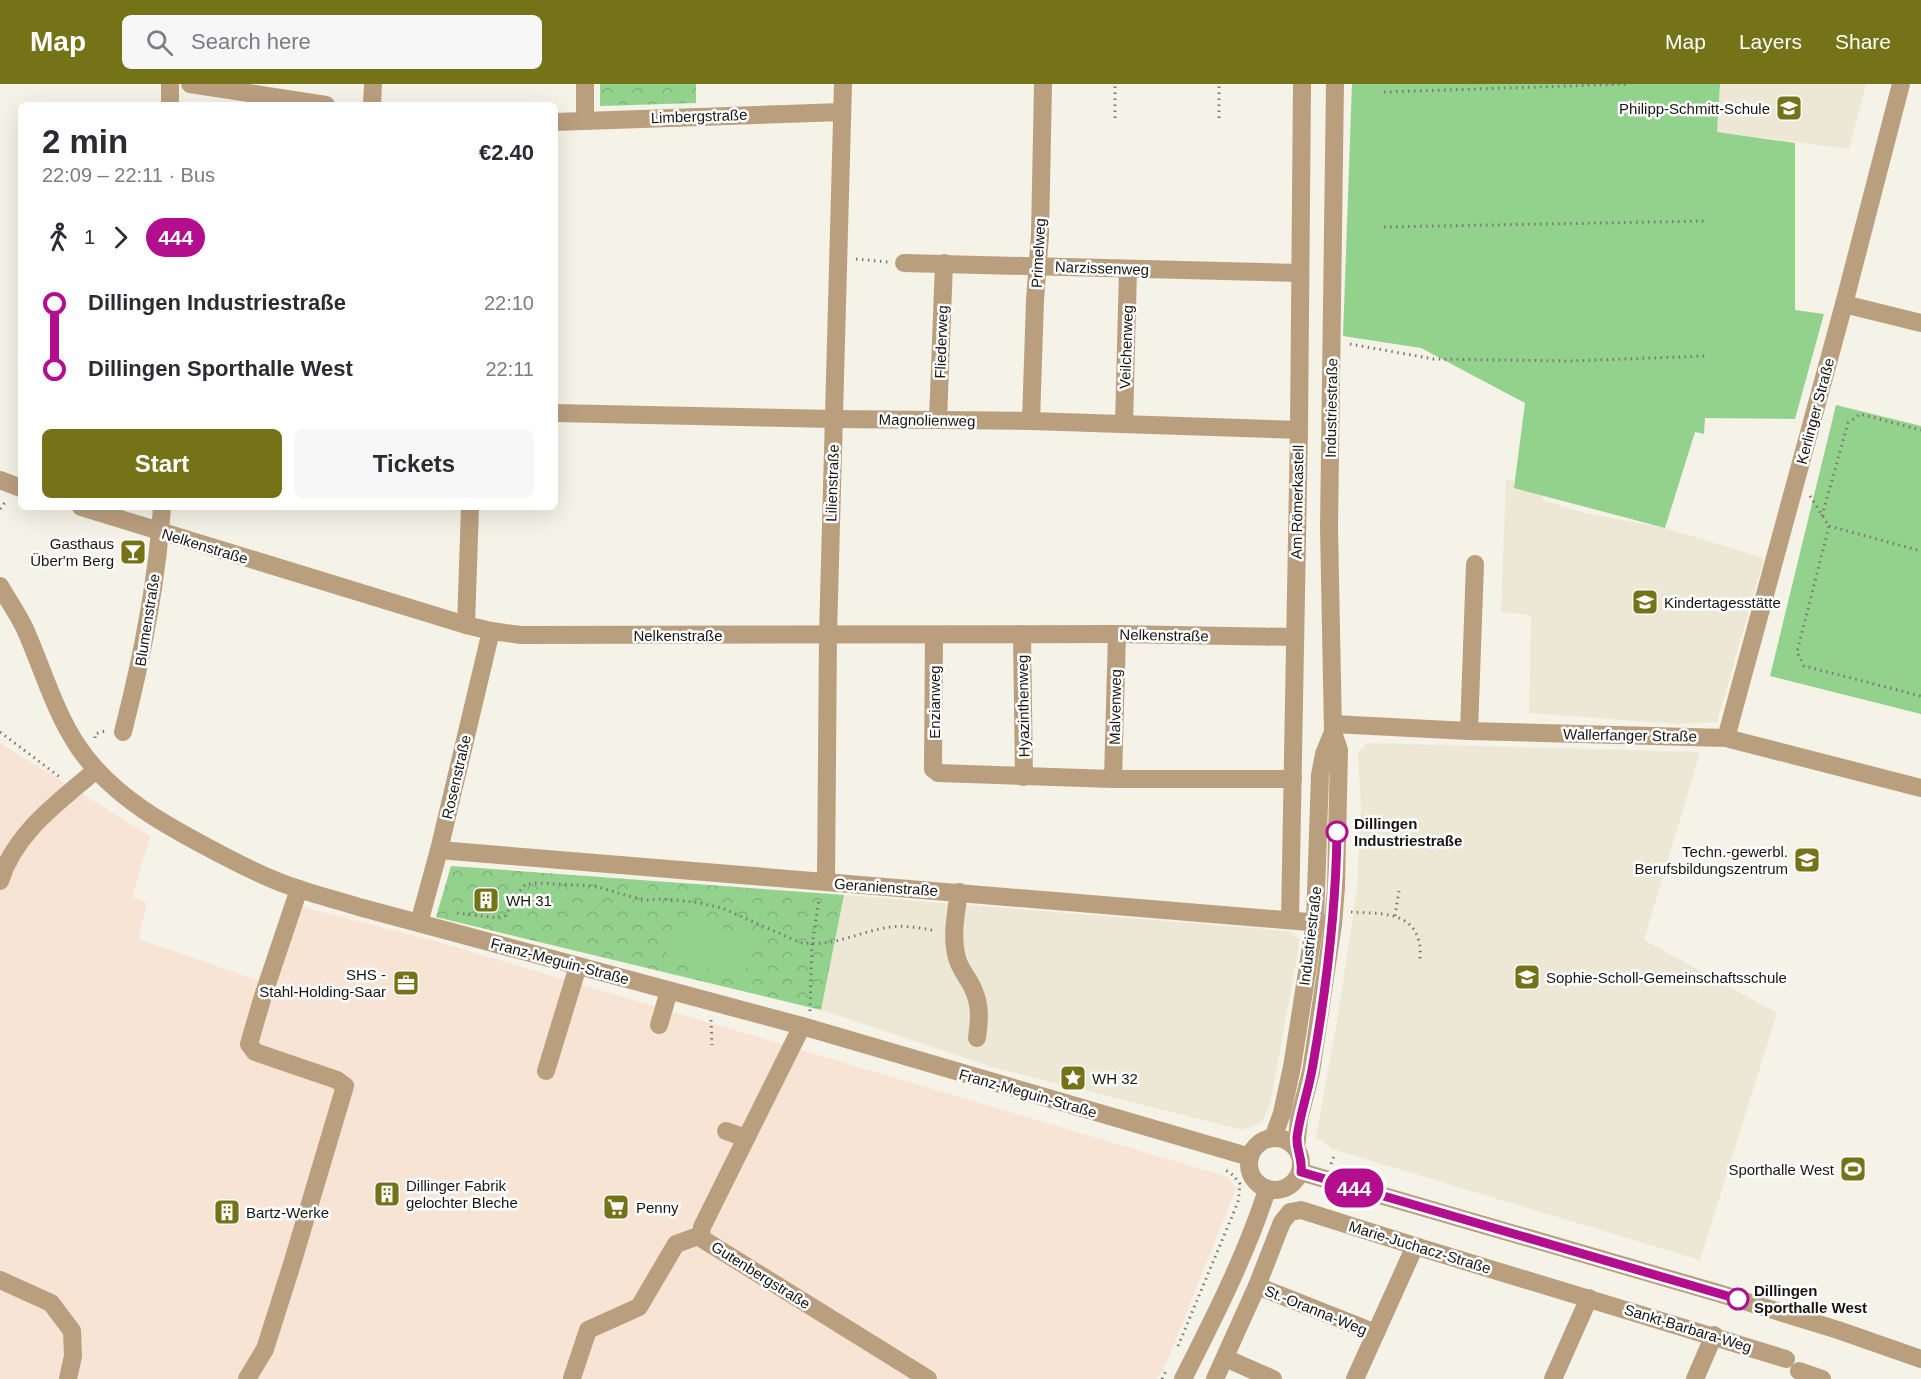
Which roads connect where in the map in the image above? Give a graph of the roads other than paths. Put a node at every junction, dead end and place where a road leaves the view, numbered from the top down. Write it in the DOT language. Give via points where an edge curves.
graph roads {
  1 [pos="170,84"];
  2 [pos="190,84"];
  3 [pos="373,84"];
  4 [pos="585,84"];
  5 [pos="843,84"];
  6 [pos="1043,84"];
  7 [pos="1302,84"];
  8 [pos="1335,84"];
  9 [pos="1901,84"];
  10 [pos="170,102"];
  11 [pos="307,102"];
  12 [pos="372,102"];
  13 [pos="842,112"];
  14 [pos="585,120"];
  15 [pos="558,122"];
  16 [pos="904,263"];
  17 [pos="944,263"];
  18 [pos="1037,266"];
  19 [pos="1128,269"];
  20 [pos="1299,273"];
  21 [pos="1844,304"];
  22 [pos="1921,323"];
  23 [pos="558,413"];
  24 [pos="834,419"];
  25 [pos="938,420"];
  26 [pos="1031,421"];
  27 [pos="1124,424"];
  28 [pos="1299,430"];
  29 [pos="0,480"];
  30 [pos="18,487"];
  31 [pos="90,510"];
  32 [pos="162,510"];
  33 [pos="470,510"];
  34 [pos="160,532"];
  35 [pos="1475,564"];
  36 [pos="0,586"];
  37 [pos="466,625"];
  38 [pos="491,631"];
  39 [pos="828,634"];
  40 [pos="934,634"];
  41 [pos="1022,634"];
  42 [pos="1117,634"];
  43 [pos="1294,637"];
  44 [pos="1333,728"];
  45 [pos="1469,731"];
  46 [pos="123,732"];
  47 [pos="1726,738"];
  48 [pos="96,770"];
  49 [pos="1024,777"];
  50 [pos="1113,779"];
  51 [pos="1293,779"];
  52 [pos="1921,788"];
  53 [pos="439,850"];
  54 [pos="0,881"];
  55 [pos="824,882"];
  56 [pos="299,889"];
  57 [pos="959,892"];
  58 [pos="1334,917"];
  59 [pos="1290,920"];
  60 [pos="1315,922"];
  61 [pos="419,923"];
  62 [pos="578,966"];
  63 [pos="669,991"];
  64 [pos="659,1025"];
  65 [pos="806,1028"];
  66 [pos="977,1038"];
  67 [pos="546,1071"];
  68 [pos="726,1131"];
  69 [pos="746,1138"];
  70 [pos="1273,1138"];
  71 [pos="1296,1148"];
  72 [pos="1250,1157"];
  73 [pos="1301,1172"];
  74 [pos="1267,1190"];
  75 [pos="701,1235"];
  76 [pos="1415,1246"];
  77 [pos="0,1280"];
  78 [pos="1257,1286"];
  79 [pos="1589,1298"];
  80 [pos="1376,1333"];
  81 [pos="1714,1335"];
  82 [pos="1225,1359"];
  83 [pos="1921,1359"];
  84 [pos="572,1378"];
  85 [pos="68,1379"];
  86 [pos="247,1379"];
  87 [pos="928,1379"];
  88 [pos="1183,1379"];
  89 [pos="1215,1379"];
  90 [pos="1273,1379"];
  91 [pos="1355,1379"];
  92 [pos="1553,1379"];
  93 [pos="1695,1379"];
  94 [pos="1822,1379"];
  1 -- 10 [label="street"];
  2 -- 11 [label="street"];
  3 -- 12 [label="street"];
  4 -- 14 [label="street"];
  5 -- 13 [label="street, Lilienstraße"];
  6 -- 18 [label="street, Primelweg"];
  7 -- 20 [label="street, Am Römerkastell"];
  8 -- 44 [label="street, Industriestraße" via="1329,527"];
  9 -- 21 [label="street, Kerlinger Straße"];
  13 -- 14 [label="street, Limbergstraße"];
  13 -- 24 [label="street, Lilienstraße"];
  14 -- 15 [label="street, Limbergstraße"];
  16 -- 17 [label="street, Narzissenweg"];
  17 -- 18 [label="street, Narzissenweg"];
  17 -- 25 [label="street, Fliederweg"];
  18 -- 19 [label="street, Narzissenweg"];
  18 -- 26 [label="street, Primelweg"];
  19 -- 20 [label="street, Narzissenweg"];
  19 -- 27 [label="street, Veilchenweg"];
  20 -- 28 [label="street, Am Römerkastell"];
  21 -- 22 [label="street"];
  21 -- 47 [label="street, Kerlinger Straße"];
  23 -- 24 [label="street, Magnolienweg"];
  24 -- 25 [label="street, Magnolienweg"];
  24 -- 39 [label="street, Lilienstraße"];
  25 -- 26 [label="street, Magnolienweg"];
  26 -- 27 [label="street, Magnolienweg"];
  27 -- 28 [label="street, Magnolienweg"];
  28 -- 43 [label="street, Am Römerkastell"];
  29 -- 30 [label="street"];
  31 -- 34 [label="street, Nelkenstraße"];
  32 -- 34 [label="street, Blumenstraße"];
  33 -- 37 [label="street"];
  34 -- 37 [label="street, Nelkenstraße"];
  34 -- 46 [label="street, Blumenstraße" via="139,669"];
  35 -- 45 [label="street"];
  36 -- 48 [label="street, Franz-Meguin-Straße" via="24,627 76,744"];
  37 -- 38 [label="street, Nelkenstraße"];
  38 -- 39 [label="street, Nelkenstraße" via="521,635"];
  38 -- 53 [label="street, Rosenstraße"];
  39 -- 40 [label="street, Nelkenstraße"];
  39 -- 55 [label="street, Lilienstraße"];
  40 -- 41 [label="street, Nelkenstraße"];
  40 -- 49 [label="street, Enzianweg" via="933,769 938,773"];
  41 -- 42 [label="street, Nelkenstraße"];
  41 -- 49 [label="street, Hyazinthenweg"];
  42 -- 43 [label="street, Nelkenstraße"];
  42 -- 50 [label="street, Malvenweg"];
  43 -- 51 [label="street, Am Römerkastell"];
  44 -- 45 [label="street, Wallerfanger Straße"];
  44 -- 58 [label="street, Industriestraße" via="1339,750"];
  44 -- 60 [label="street, Industriestraße" via="1320,775"];
  45 -- 47 [label="street, Wallerfanger Straße"];
  47 -- 52 [label="street, Wallerfanger Straße"];
  48 -- 54 [label="street" via="34,824 17,845"];
  48 -- 56 [label="street, Franz-Meguin-Straße" via="134,803 194,840"];
  49 -- 50 [label="street"];
  50 -- 51 [label="street"];
  51 -- 59 [label="street, Am Römerkastell"];
  53 -- 55 [label="street, Geranienstraße"];
  53 -- 61 [label="street, Rosenstraße"];
  55 -- 57 [label="street, Geranienstraße"];
  56 -- 61 [label="street, Franz-Meguin-Straße"];
  56 -- 86 [label="street" via="249,1044 255,1052 345,1086 265,1349"];
  57 -- 59 [label="street, Geranienstraße"];
  57 -- 66 [label="street" via="953,934 957,959 979,1008"];
  58 -- 60 [label="street, Geranienstraße"];
  58 -- 71 [label="street, Industriestraße"];
  59 -- 60 [label="street, Geranienstraße"];
  60 -- 70 [label="street, Industriestraße" via="1292,1067"];
  61 -- 62 [label="street, Franz-Meguin-Straße"];
  62 -- 63 [label="street, Franz-Meguin-Straße"];
  62 -- 67 [label="street"];
  63 -- 64 [label="street"];
  63 -- 65 [label="street, Franz-Meguin-Straße"];
  65 -- 69 [label="street, Gutenbergstraße"];
  65 -- 72 [label="street, Franz-Meguin-Straße"];
  68 -- 69 [label="street"];
  69 -- 75 [label="street, Gutenbergstraße"];
  70 -- 71 [label="street" via="1281,1138"];
  70 -- 72 [label="street" via="1258,1144"];
  71 -- 73 [label="street"];
  72 -- 74 [label="street" via="1255,1182"];
  73 -- 74 [label="street" via="1285,1189"];
  73 -- 83 [label="street" via="1718,1293"];
  74 -- 88 [label="street" via="1237,1266"];
  75 -- 84 [label="street" via="676,1244 639,1307 588,1330"];
  75 -- 87 [label="street, Gutenbergstraße"];
  76 -- 78 [label="street, Marie-Juchacz-Straße" via="1295,1210 1282,1222"];
  76 -- 79 [label="street, Marie-Juchacz-Straße"];
  76 -- 80 [label="street"];
  77 -- 85 [label="street" via="51,1303 72,1331 73,1356"];
  78 -- 80 [label="street, St.-Oranna-Weg"];
  78 -- 82 [label="street, Marie-Juchacz-Straße"];
  79 -- 81 [label="street, Sankt-Barbara-Weg"];
  79 -- 92 [label="street"];
  80 -- 91 [label="street"];
  81 -- 93 [label="street"];
  81 -- 94 [label="street, Sankt-Barbara-Weg"];
  82 -- 89 [label="street, Marie-Juchacz-Straße"];
  82 -- 90 [label="street"];
}
